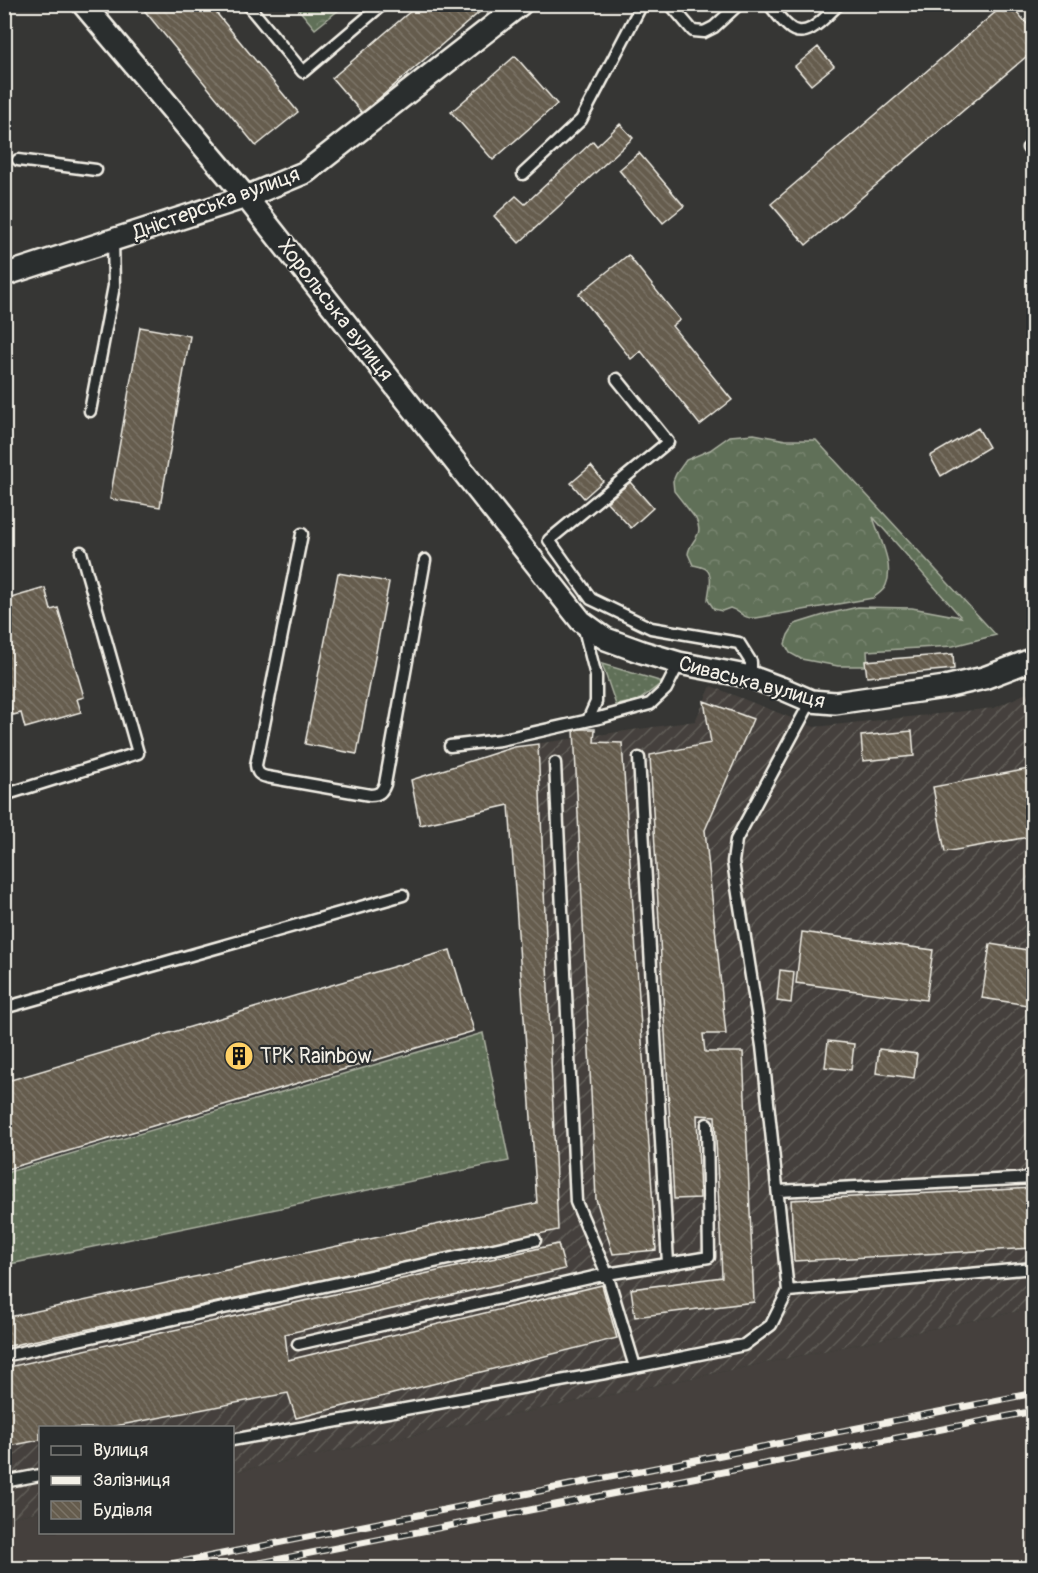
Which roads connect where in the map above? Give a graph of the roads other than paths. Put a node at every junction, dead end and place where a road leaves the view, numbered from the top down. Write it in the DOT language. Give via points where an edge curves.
graph roads {
  1 [pos="83,4"];
  2 [pos="248,4"];
  3 [pos="383,4"];
  4 [pos="521,4"];
  5 [pos="642,4"];
  6 [pos="670,4"];
  7 [pos="739,4"];
  8 [pos="769,4"];
  9 [pos="839,4"];
  10 [pos="18,160"];
  11 [pos="96,170"];
  12 [pos="523,174"];
  13 [pos="246,197"];
  14 [pos="113,239"];
  15 [pos="4,275"];
  16 [pos="617,379"];
  17 [pos="90,411"];
  18 [pos="302,534"];
  19 [pos="81,552"];
  20 [pos="425,560"];
  21 [pos="581,621"];
  22 [pos="1034,659"];
  23 [pos="679,663"];
  24 [pos="751,677"];
  25 [pos="811,701"];
  26 [pos="588,720"];
  27 [pos="450,746"];
  28 [pos="639,758"];
  29 [pos="555,763"];
  30 [pos="4,795"];
  31 [pos="403,895"];
  32 [pos="4,1008"];
  33 [pos="706,1124"];
  34 [pos="1034,1178"];
  35 [pos="778,1191"];
  36 [pos="536,1240"];
  37 [pos="668,1263"];
  38 [pos="1034,1268"];
  39 [pos="608,1274"];
  40 [pos="788,1291"];
  41 [pos="298,1344"];
  42 [pos="4,1356"];
  43 [pos="634,1367"];
  44 [pos="234,1440"];
  45 [pos="39,1475"];
  46 [pos="4,1482"];
  1 -- 13 [label="street, Хорольська вулиця"];
  2 -- 3 [label="lane" via="303,72"];
  4 -- 13 [label="street, Дністерська вулиця" via="306,172"];
  5 -- 12 [label="lane" via="581,120"];
  6 -- 7 [label="lane" via="693,31 704,32"];
  8 -- 9 [label="lane" via="789,27 804,32"];
  10 -- 11 [label="lane"];
  13 -- 14 [label="street, Дністерська вулиця"];
  13 -- 21 [label="street, Хорольська вулиця"];
  14 -- 15 [label="street, Дністерська вулиця"];
  14 -- 17 [label="lane" via="114,286"];
  16 -- 24 [label="lane" via="668,442 549,540 591,599 651,628 739,644 751,662"];
  18 -- 20 [label="lane" via="256,765 260,775 267,777 370,795 382,791"];
  19 -- 30 [label="lane" via="138,753"];
  21 -- 23 [label="street, Сиваська вулиця" via="606,639"];
  21 -- 26 [label="lane" via="596,676 596,702"];
  22 -- 25 [label="street, Сиваська вулиця" via="984,678 945,687 835,703"];
  23 -- 24 [label="street, Сиваська вулиця"];
  23 -- 26 [label="lane" via="666,689 650,705"];
  24 -- 25 [label="street, Сиваська вулиця"];
  25 -- 35 [label="lane" via="736,840 733,862 762,1046"];
  26 -- 27 [label="lane" via="500,740"];
  28 -- 37 [label="lane"];
  29 -- 39 [label="lane" via="576,1202"];
  31 -- 32 [label="lane"];
  33 -- 37 [label="lane" via="709,1257"];
  34 -- 35 [label="lane"];
  35 -- 40 [label="lane"];
  36 -- 42 [label="lane"];
  37 -- 39 [label="lane"];
  38 -- 40 [label="lane"];
  39 -- 41 [label="lane"];
  39 -- 43 [label="lane"];
  40 -- 43 [label="lane" via="771,1325 744,1344"];
  43 -- 44 [label="lane"];
  45 -- 46 [label="lane"];
}
